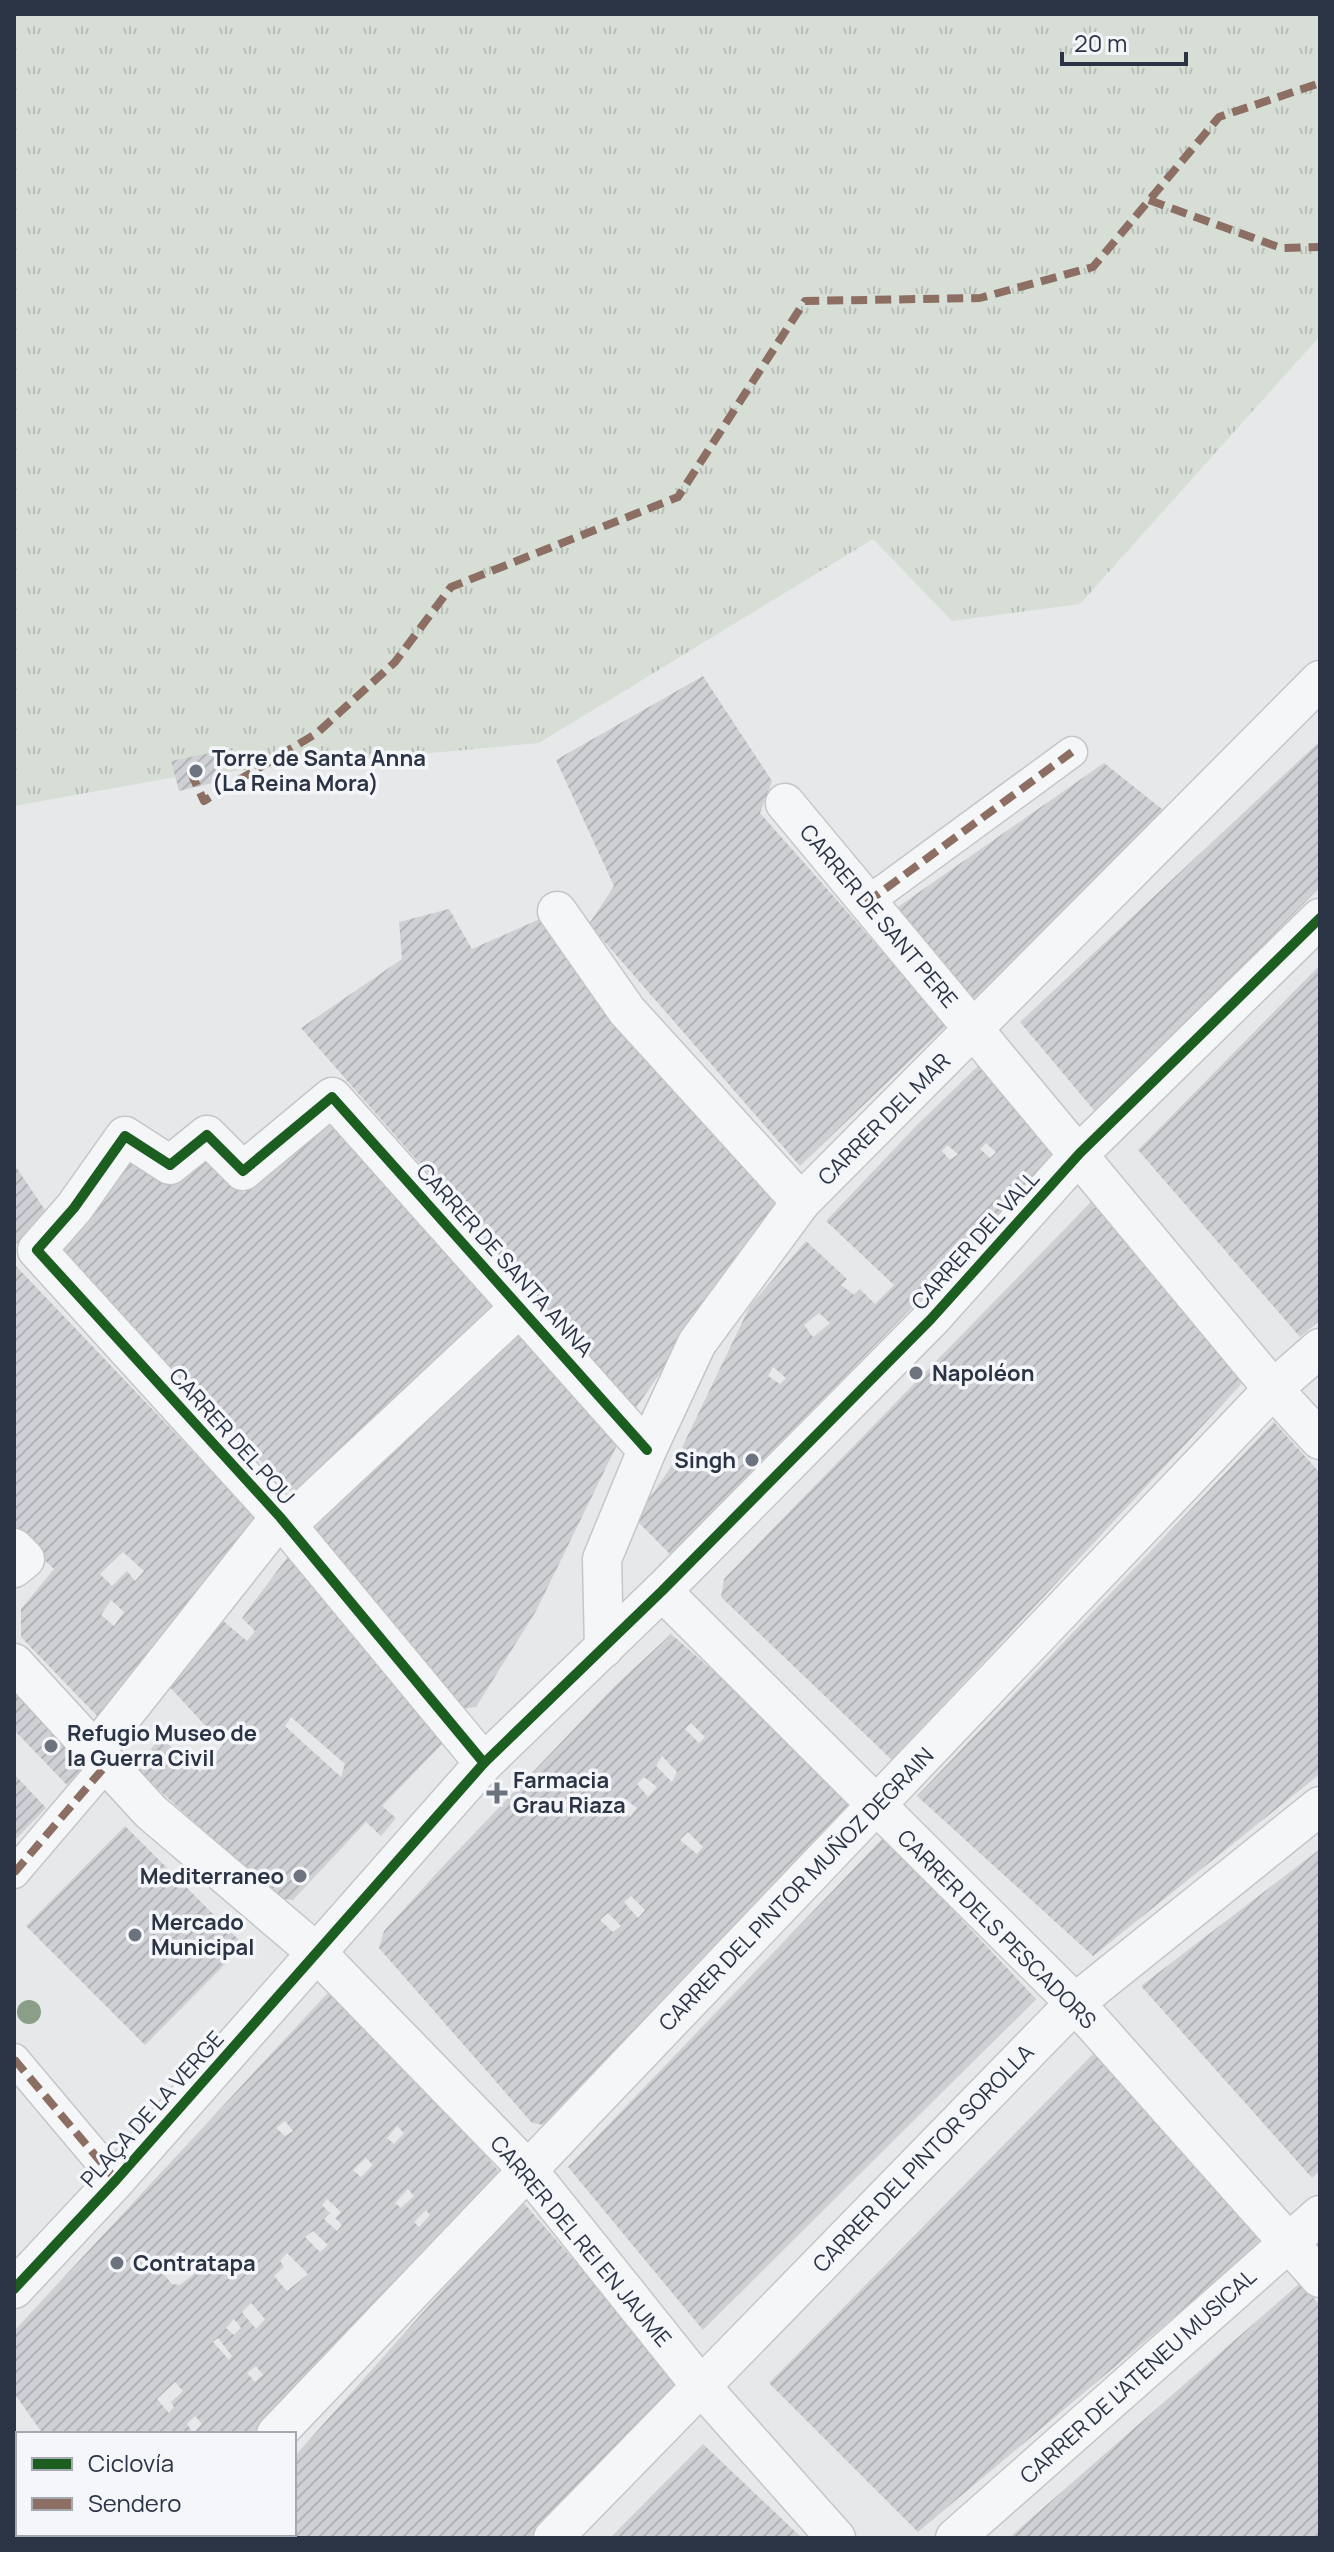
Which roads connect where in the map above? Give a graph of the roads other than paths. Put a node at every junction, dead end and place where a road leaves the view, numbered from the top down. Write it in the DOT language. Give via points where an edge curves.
graph roads {
  1 [pos="1320,680"];
  2 [pos="1072,752"];
  3 [pos="785,803"];
  4 [pos="866,903"];
  5 [pos="557,911"];
  6 [pos="1320,918"];
  7 [pos="974,1029"];
  8 [pos="125,1136"];
  9 [pos="1080,1153"];
  10 [pos="801,1202"];
  11 [pos="521,1306"];
  12 [pos="1320,1348"];
  13 [pos="1273,1389"];
  14 [pos="1320,1440"];
  15 [pos="647,1450"];
  16 [pos="282,1522"];
  17 [pos="662,1591"];
  18 [pos="604,1648"];
  19 [pos="14,1663"];
  20 [pos="101,1758"];
  21 [pos="484,1763"];
  22 [pos="874,1806"];
  23 [pos="1320,1806"];
  24 [pos="14,1873"];
  25 [pos="317,1953"];
  26 [pos="1075,2003"];
  27 [pos="14,2059"];
  28 [pos="528,2170"];
  29 [pos="116,2180"];
  30 [pos="1320,2215"];
  31 [pos="1288,2243"];
  32 [pos="1320,2278"];
  33 [pos="14,2289"];
  34 [pos="700,2385"];
  35 [pos="278,2432"];
  36 [pos="553,2538"];
  37 [pos="836,2538"];
  38 [pos="955,2538"];
  1 -- 7 [label="street, CARRER DEL MAR"];
  2 -- 4 [label="street"];
  3 -- 4 [label="street, CARRER DE SANT PERE"];
  4 -- 7 [label="street, CARRER DE SANT PERE"];
  5 -- 10 [label="street" via="627,1011"];
  6 -- 9 [label="street, CARRER DEL VALL"];
  7 -- 9 [label="street, CARRER DE SANT PERE"];
  7 -- 10 [label="street, CARRER DEL MAR"];
  8 -- 11 [label="street, CARRER DE SANTA ANNA" via="170,1165 207,1135 243,1171 332,1097"];
  8 -- 16 [label="street, CARRER DEL POU" via="37,1250"];
  9 -- 13 [label="street, CARRER DE SANT PERE"];
  9 -- 17 [label="street, CARRER DEL VALL" via="931,1319"];
  10 -- 15 [label="street, CARRER DEL MAR" via="697,1343"];
  11 -- 15 [label="street, CARRER DE SANTA ANNA"];
  11 -- 16 [label="street"];
  12 -- 13 [label="street, CARRER DEL PINTOR MUÑOZ DEGRAIN"];
  13 -- 14 [label="street, CARRER DE SANT PERE"];
  13 -- 22 [label="street, CARRER DEL PINTOR MUÑOZ DEGRAIN"];
  15 -- 18 [label="street, CARRER DEL MAR" via="602,1559"];
  16 -- 20 [label="street"];
  16 -- 21 [label="street, CARRER DEL POU"];
  17 -- 18 [label="street, CARRER DEL VALL"];
  17 -- 22 [label="street, CARRER DELS PESCADORS"];
  18 -- 21 [label="street, CARRER DEL VALL"];
  19 -- 20 [label="street"];
  20 -- 24 [label="street"];
  20 -- 25 [label="street" via="151,1812"];
  21 -- 25 [label="street, PLAÇA DE LA VERGE"];
  22 -- 26 [label="street, CARRER DELS PESCADORS"];
  22 -- 28 [label="street, CARRER DEL PINTOR MUÑOZ DEGRAIN"];
  23 -- 26 [label="street, CARRER DEL PINTOR SOROLLA"];
  25 -- 28 [label="street, CARRER DEL REI EN JAUME"];
  25 -- 29 [label="street, PLAÇA DE LA VERGE"];
  26 -- 31 [label="street, CARRER DELS PESCADORS"];
  26 -- 34 [label="street, CARRER DEL PINTOR SOROLLA"];
  27 -- 29 [label="street"];
  28 -- 34 [label="street, CARRER DEL REI EN JAUME"];
  28 -- 35 [label="street, CARRER DEL PINTOR MUÑOZ DEGRAIN"];
  29 -- 33 [label="street, PLAÇA DE LA VERGE"];
  30 -- 31 [label="street, CARRER DE L'ATENEU MUSICAL"];
  31 -- 32 [label="street, CARRER DELS PESCADORS"];
  31 -- 38 [label="street, CARRER DE L'ATENEU MUSICAL"];
  34 -- 36 [label="street, CARRER DEL PINTOR SOROLLA"];
  34 -- 37 [label="street, CARRER DEL REI EN JAUME"];
}
